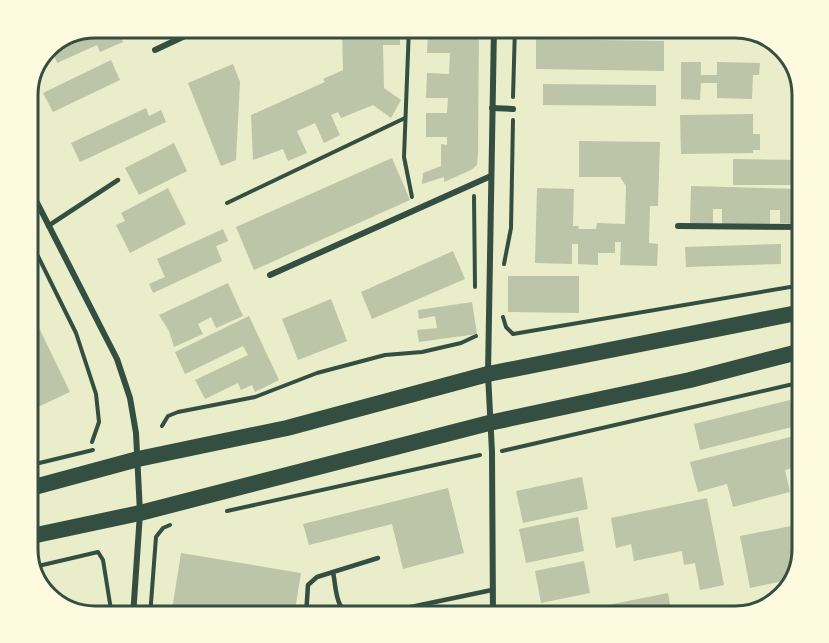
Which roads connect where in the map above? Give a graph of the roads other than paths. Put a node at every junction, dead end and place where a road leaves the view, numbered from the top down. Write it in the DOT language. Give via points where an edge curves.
graph roads {
  1 [pos="181,38"];
  2 [pos="494,38"];
  3 [pos="155,50"];
  4 [pos="492,108"];
  5 [pos="513,109"];
  6 [pos="491,176"];
  7 [pos="118,180"];
  8 [pos="38,206"];
  9 [pos="48,226"];
  10 [pos="678,226"];
  11 [pos="792,227"];
  12 [pos="270,275"];
  13 [pos="792,314"];
  14 [pos="792,354"];
  15 [pos="488,374"];
  16 [pos="489,423"];
  17 [pos="138,459"];
  18 [pos="38,486"];
  19 [pos="140,513"];
  20 [pos="38,535"];
  21 [pos="378,558"];
  22 [pos="333,572"];
  23 [pos="492,590"];
  24 [pos="134,606"];
  25 [pos="307,606"];
  26 [pos="340,606"];
  27 [pos="416,606"];
  28 [pos="493,606"];
  1 -- 3 [label="street"];
  2 -- 4 [label="street"];
  4 -- 5 [label="street"];
  4 -- 6 [label="street"];
  6 -- 12 [label="street"];
  6 -- 15 [label="street"];
  7 -- 9 [label="lane"];
  8 -- 9 [label="street"];
  9 -- 17 [label="street" via="117,359 130,398"];
  10 -- 11 [label="street"];
  13 -- 15 [label="highway"];
  14 -- 16 [label="highway"];
  15 -- 16 [label="street"];
  15 -- 17 [label="highway" via="287,428"];
  16 -- 19 [label="highway"];
  16 -- 23 [label="street"];
  17 -- 18 [label="highway"];
  17 -- 19 [label="street"];
  19 -- 20 [label="highway"];
  19 -- 24 [label="street"];
  21 -- 22 [label="lane"];
  22 -- 25 [label="lane" via="308,585"];
  22 -- 26 [label="lane"];
  23 -- 27 [label="lane"];
  23 -- 28 [label="street"];
}
